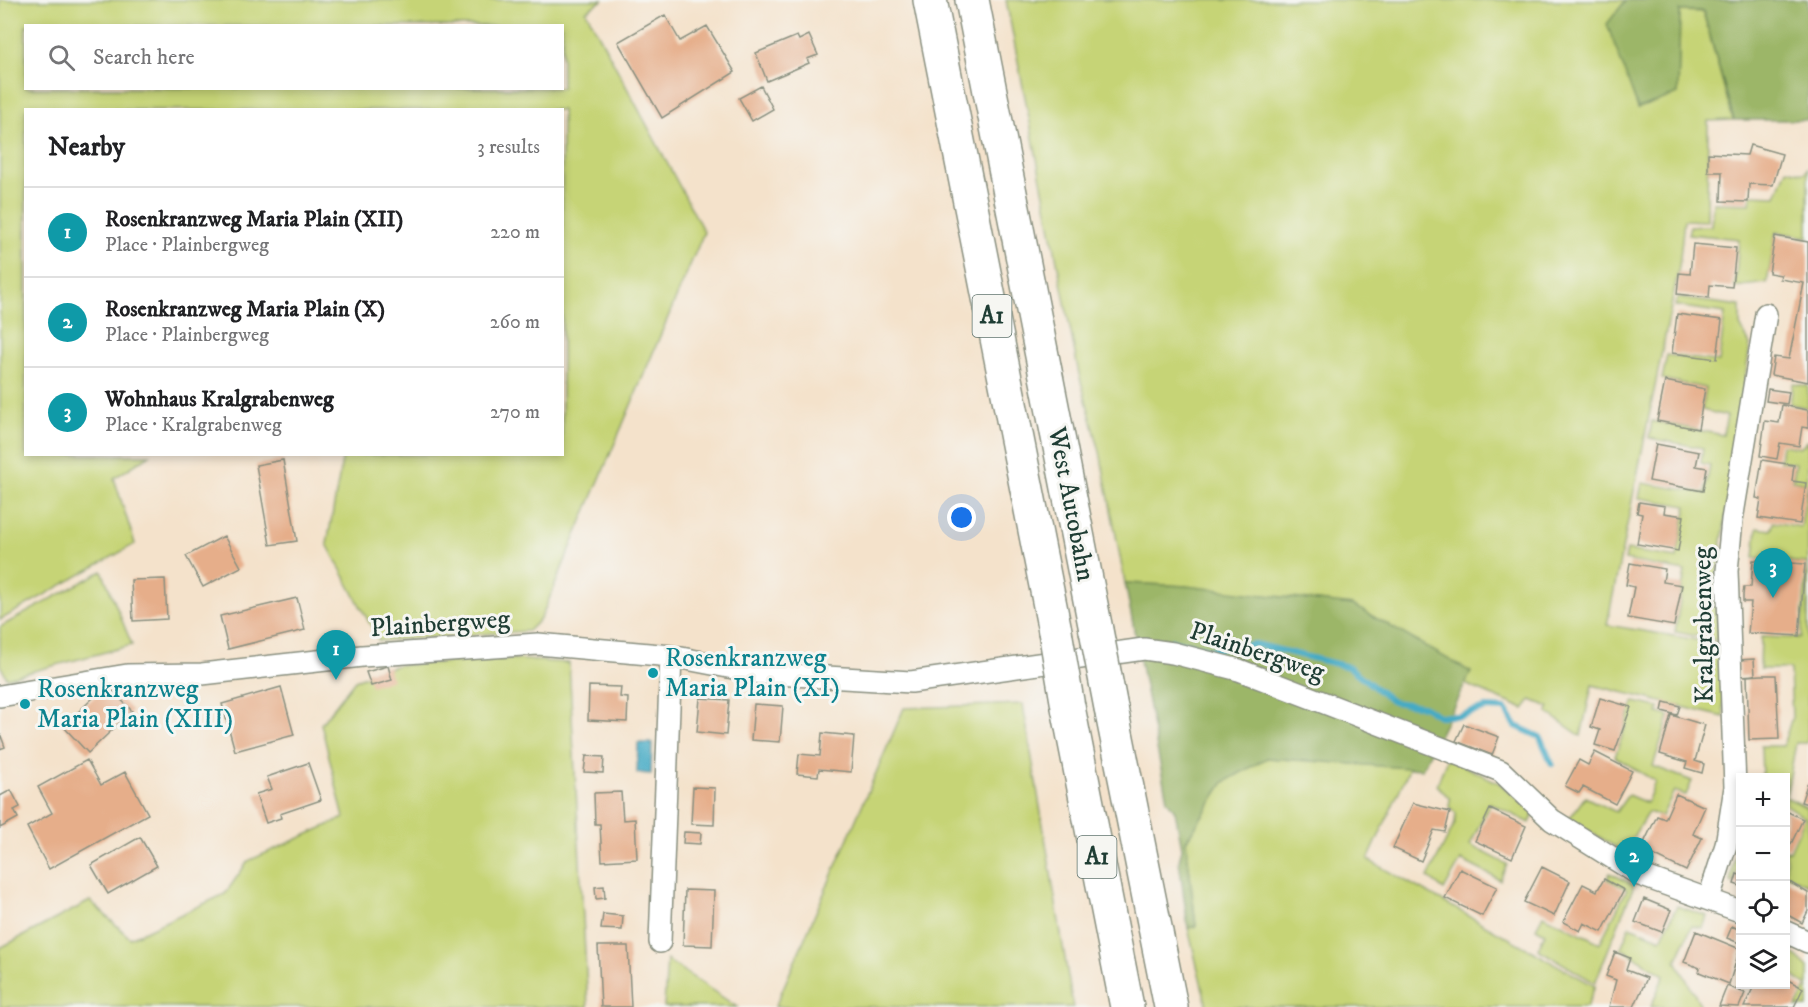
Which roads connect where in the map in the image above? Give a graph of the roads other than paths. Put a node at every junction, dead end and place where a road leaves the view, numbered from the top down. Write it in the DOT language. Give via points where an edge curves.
graph roads {
  1 [pos="930,0"];
  2 [pos="972,0"];
  3 [pos="1766,314"];
  4 [pos="670,656"];
  5 [pos="0,696"];
  6 [pos="1709,898"];
  7 [pos="1736,909"];
  8 [pos="1790,934"];
  9 [pos="1807,940"];
  10 [pos="660,942"];
  11 [pos="1127,1007"];
  12 [pos="1170,1007"];
  1 -- 11 [label="highway, West Autobahn / A1, bridge"];
  2 -- 12 [label="highway, West Autobahn / A1, bridge"];
  3 -- 6 [label="street, Kralgrabenweg" via="1727,571 1735,787 1726,845"];
  4 -- 5 [label="street, Plainbergweg" via="526,645 362,656 202,674 127,675"];
  4 -- 6 [label="street, Plainbergweg" via="759,673 911,682 1144,649 1173,653 1239,670 1501,771 1552,820 1640,875"];
  4 -- 10 [label="street"];
  6 -- 7 [label="street, Plainbergweg"];
  8 -- 9 [label="street"];
}
